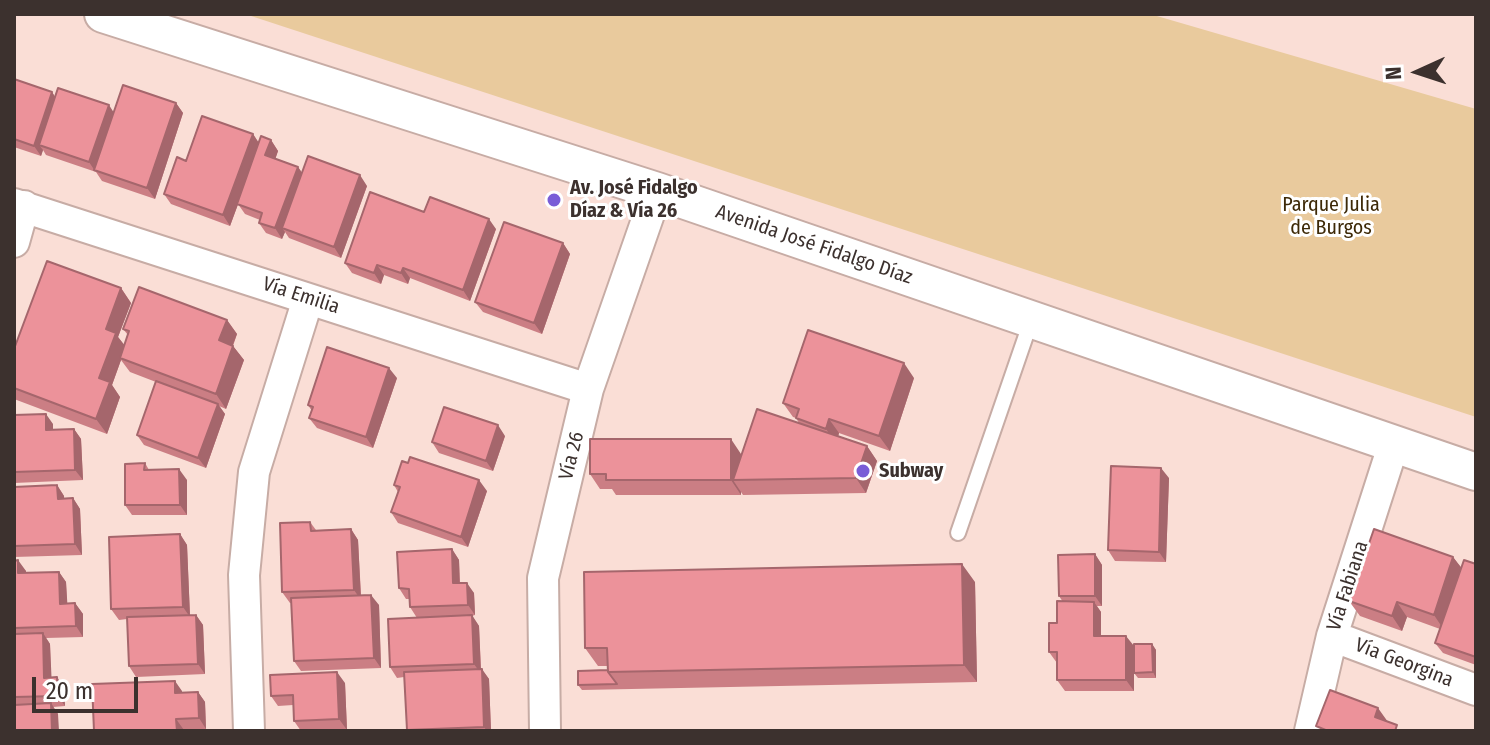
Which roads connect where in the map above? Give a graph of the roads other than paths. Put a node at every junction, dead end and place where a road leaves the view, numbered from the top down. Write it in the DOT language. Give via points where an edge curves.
graph roads {
  1 [pos="103,14"];
  2 [pos="657,191"];
  3 [pos="19,205"];
  4 [pos="14,242"];
  5 [pos="308,299"];
  6 [pos="1032,320"];
  7 [pos="588,389"];
  8 [pos="1394,443"];
  9 [pos="1476,472"];
  10 [pos="958,533"];
  11 [pos="1332,636"];
  12 [pos="1476,690"];
  13 [pos="249,731"];
  14 [pos="545,731"];
  15 [pos="1310,731"];
  1 -- 2 [label="street, Avenida José Fidalgo Díaz"];
  2 -- 6 [label="street, Avenida José Fidalgo Díaz"];
  2 -- 7 [label="street, Vía 26"];
  3 -- 4 [label="street"];
  3 -- 5 [label="street, Vía Emilia"];
  5 -- 7 [label="street, Vía Emilia"];
  5 -- 13 [label="street" via="254,472 244,575"];
  6 -- 8 [label="street, Avenida José Fidalgo Díaz"];
  6 -- 10 [label="lane"];
  7 -- 14 [label="street, Vía 26" via="543,578"];
  8 -- 9 [label="street, Avenida José Fidalgo Díaz"];
  8 -- 11 [label="street, Vía Fabiana"];
  11 -- 12 [label="street, Vía Georgina"];
  11 -- 15 [label="street, Vía Fabiana"];
}
